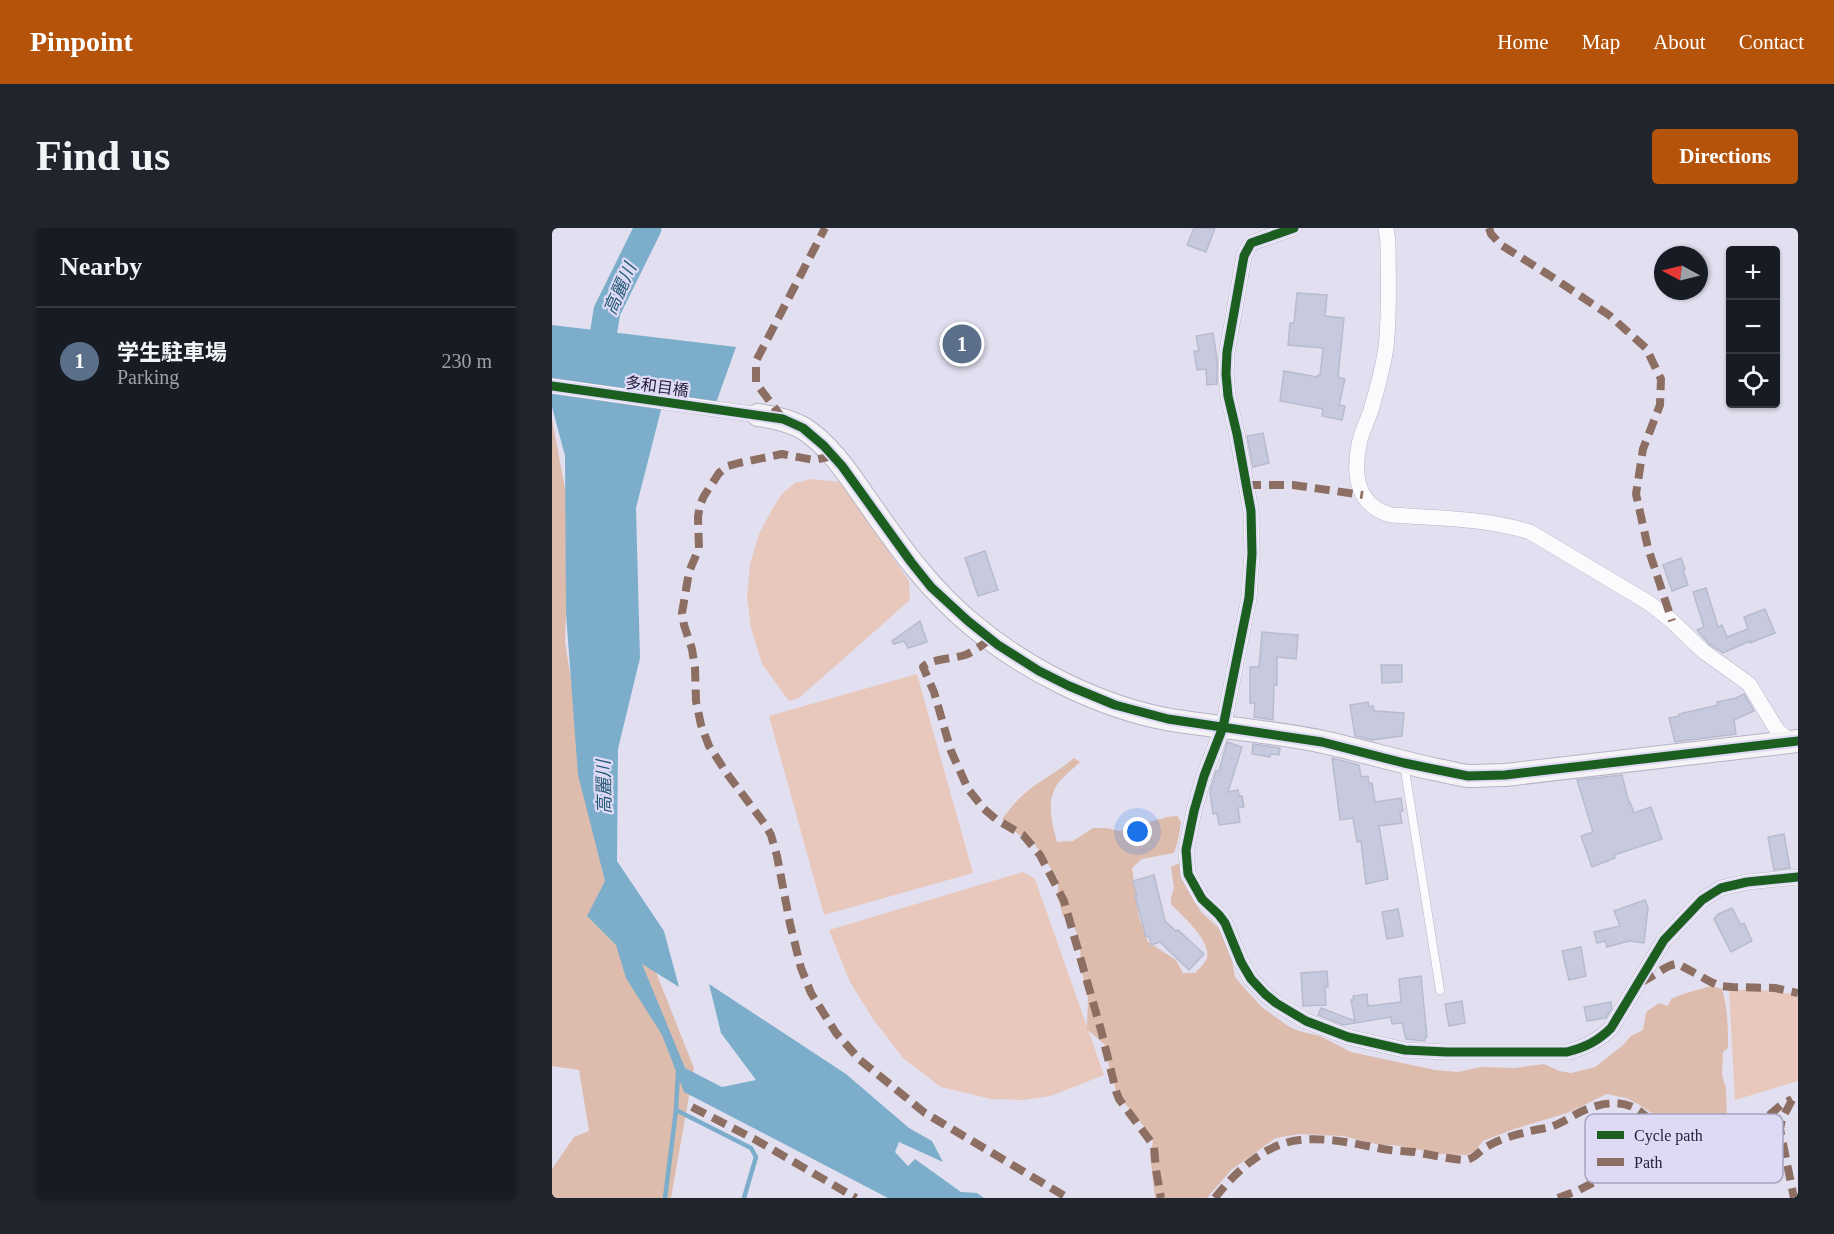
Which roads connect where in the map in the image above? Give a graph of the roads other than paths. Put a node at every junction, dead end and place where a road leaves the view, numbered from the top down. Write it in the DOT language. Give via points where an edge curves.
graph roads {
  1 [pos="1386,228"];
  2 [pos="1283,230"];
  3 [pos="552,386"];
  4 [pos="758,415"];
  5 [pos="1223,727"];
  6 [pos="1796,743"];
  7 [pos="1404,763"];
  8 [pos="1798,877"];
  9 [pos="1440,990"];
  1 -- 6 [label="street" via="1388,330 1356,468 1369,504 1391,515 1474,520 1530,532 1650,603 1703,651 1749,684 1777,730"];
  2 -- 5 [label="street" via="1251,243 1244,256 1227,352 1228,396 1251,511 1252,554 1249,598"];
  3 -- 4 [label="street, 多和目橋"];
  4 -- 5 [label="street" via="783,419 803,428 824,446 931,586 998,645 1048,676 1115,705 1168,719"];
  5 -- 7 [label="street" via="1322,742"];
  5 -- 8 [label="street" via="1194,812 1186,850 1188,874 1202,900 1225,922 1241,962 1264,994 1306,1022 1348,1037 1405,1050 1447,1052 1567,1052 1586,1047 1611,1028 1664,940 1702,900 1721,888"];
  6 -- 7 [label="street" via="1505,775 1467,776"];
  7 -- 9 [label="lane"];
}
